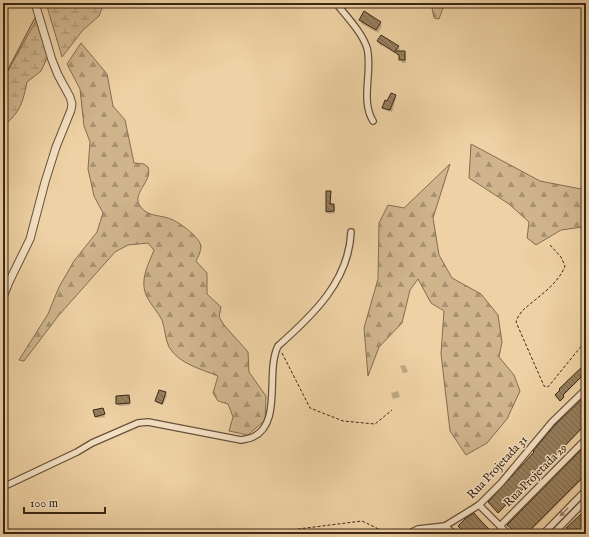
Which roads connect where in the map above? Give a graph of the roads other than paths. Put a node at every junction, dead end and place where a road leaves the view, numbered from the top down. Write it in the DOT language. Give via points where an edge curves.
graph roads {
  1 [pos="35,3"];
  2 [pos="336,3"];
  3 [pos="374,121"];
  4 [pos="351,232"];
  5 [pos="3,297"];
  6 [pos="586,389"];
  7 [pos="586,439"];
  8 [pos="3,487"];
  9 [pos="586,490"];
  10 [pos="585,504"];
  11 [pos="479,505"];
  12 [pos="445,526"];
  13 [pos="500,526"];
  14 [pos="557,533"];
  15 [pos="408,534"];
  16 [pos="454,534"];
  17 [pos="508,534"];
  18 [pos="543,534"];
  1 -- 5 [label="street" via="52,60 72,104 44,182 30,239"];
  2 -- 3 [label="street" via="367,48 367,96"];
  4 -- 8 [label="street" via="348,256 331,292 308,319 278,346 274,359 268,421 260,433 241,440 144,422 92,442 77,452"];
  6 -- 11 [label="street, Rua Projetada 31" via="552,422"];
  7 -- 13 [label="street, Rua Projetada 29"];
  9 -- 18 [label="street, one-way"];
  10 -- 14 [label="street"];
  11 -- 12 [label="street, Rua Projetada 31"];
  11 -- 13 [label="street"];
  12 -- 15 [label="street, Rua Projetada 31" via="418,529"];
  12 -- 16 [label="street"];
  13 -- 17 [label="street"];
}
